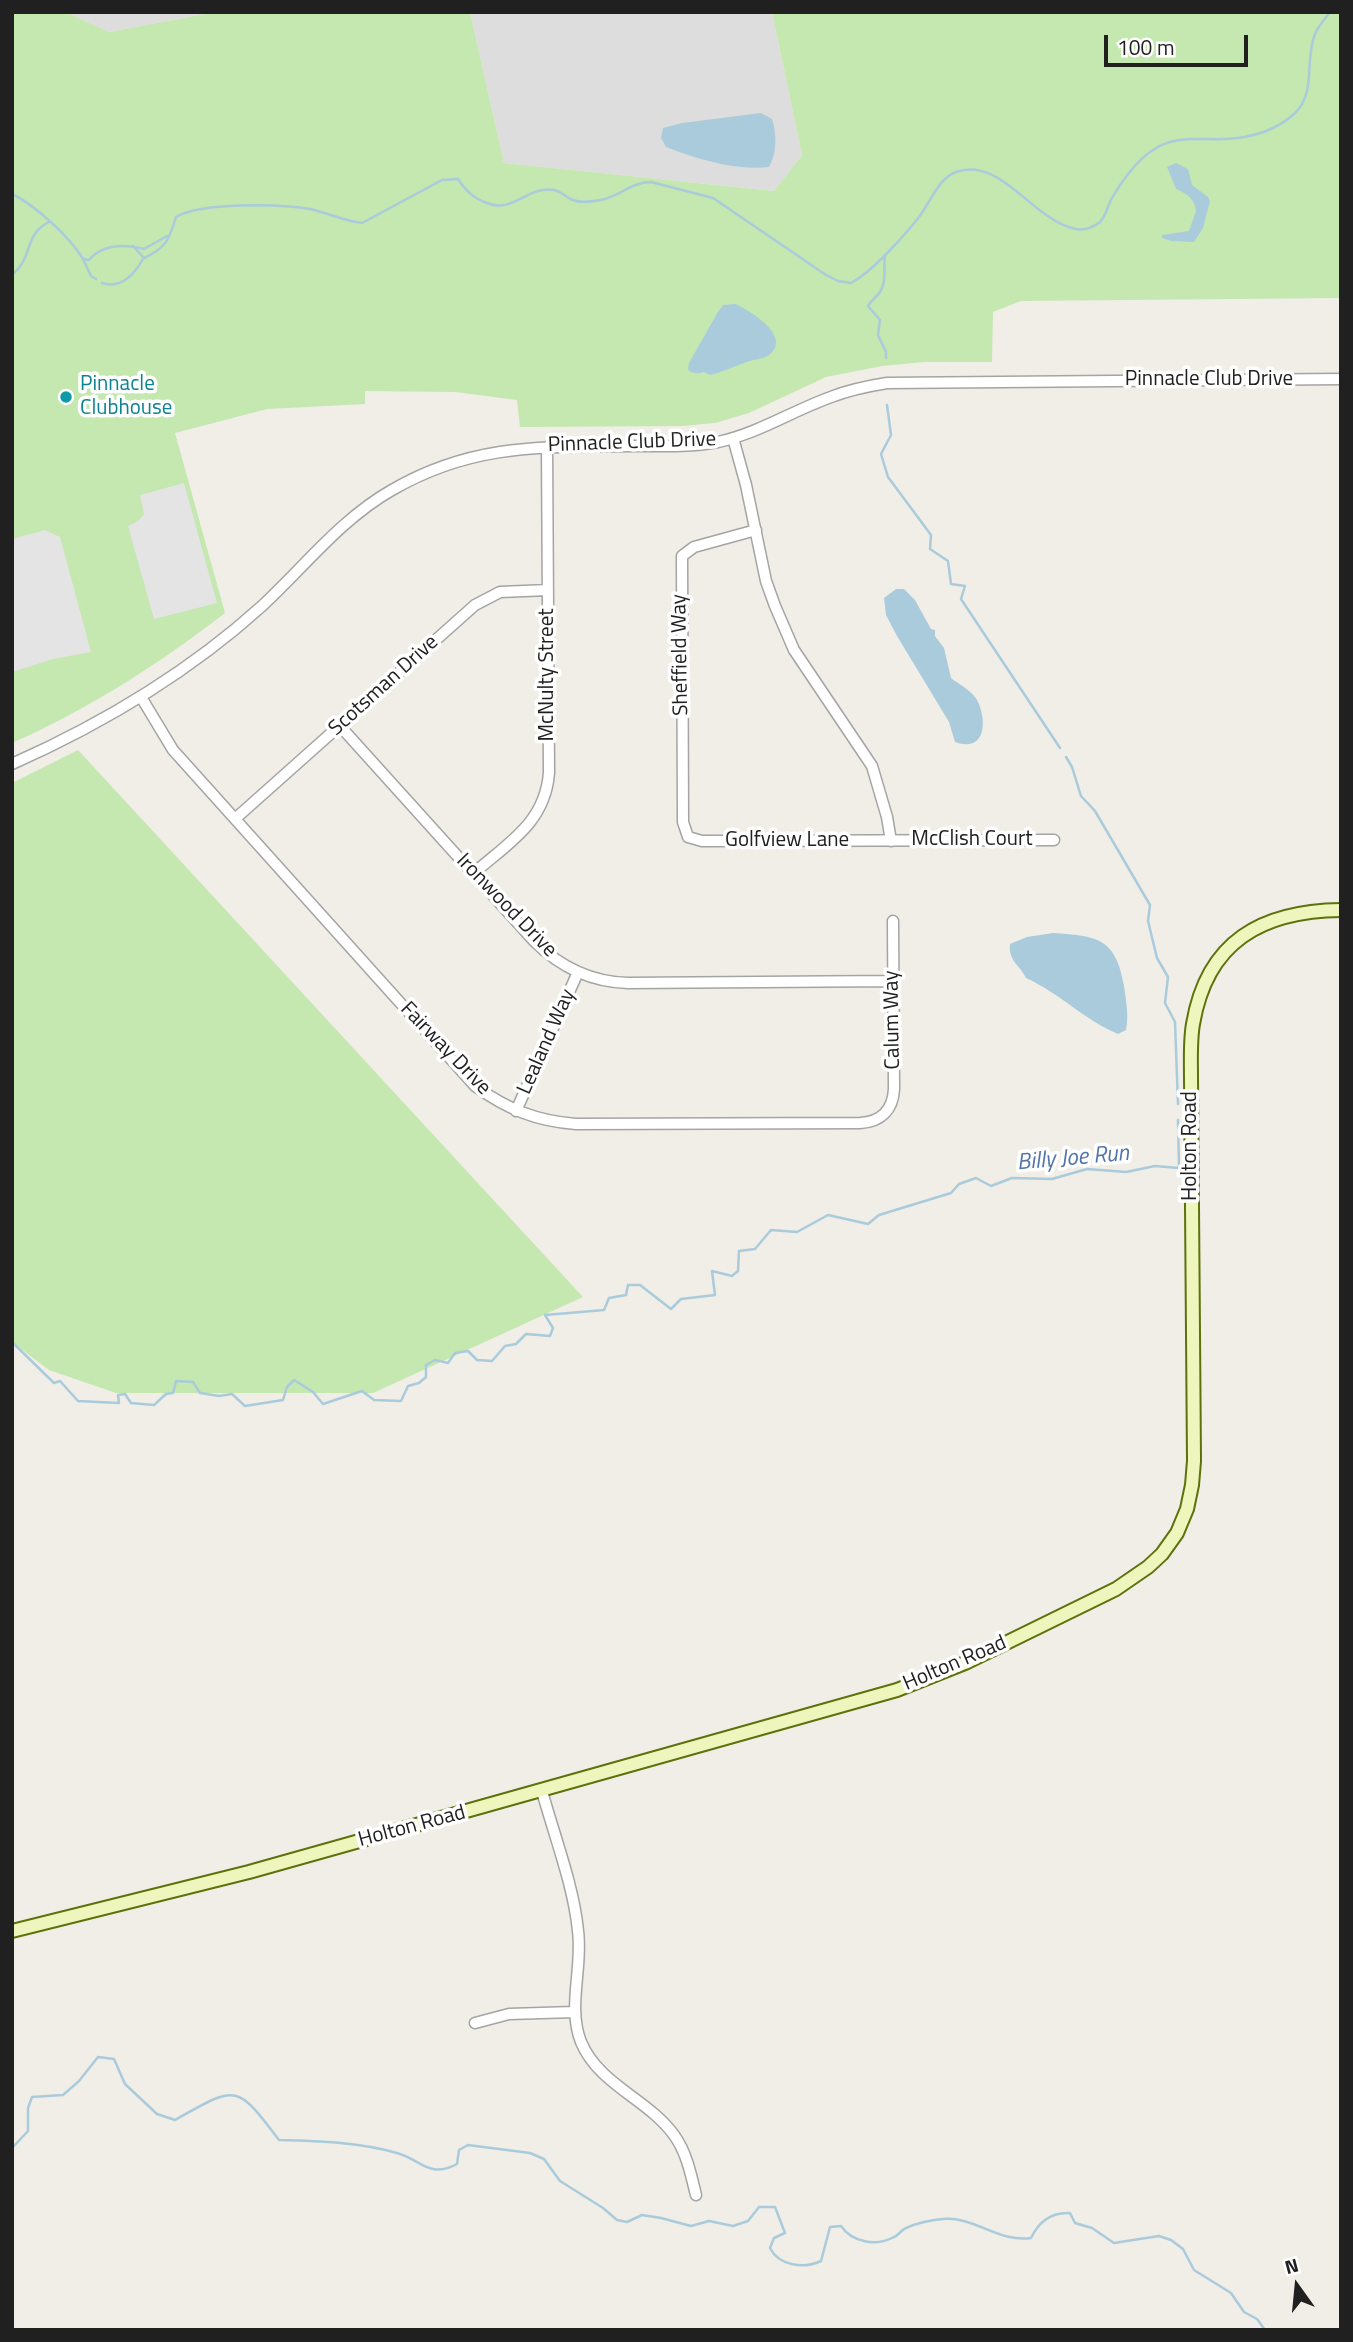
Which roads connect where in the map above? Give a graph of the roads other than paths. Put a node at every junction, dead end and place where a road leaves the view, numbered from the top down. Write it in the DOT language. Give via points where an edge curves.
graph roads {
  1 [pos="1341,379"];
  2 [pos="733,438"];
  3 [pos="547,447"];
  4 [pos="755,530"];
  5 [pos="548,590"];
  6 [pos="141,697"];
  7 [pos="340,726"];
  8 [pos="12,764"];
  9 [pos="236,818"];
  10 [pos="686,834"];
  11 [pos="1054,840"];
  12 [pos="891,841"];
  13 [pos="474,873"];
  14 [pos="1341,911"];
  15 [pos="893,921"];
  16 [pos="578,972"];
  17 [pos="892,982"];
  18 [pos="516,1111"];
  19 [pos="883,1116"];
  20 [pos="542,1791"];
  21 [pos="12,1931"];
  22 [pos="574,2012"];
  23 [pos="475,2023"];
  24 [pos="696,2195"];
  1 -- 2 [label="street, Pinnacle Club Drive" via="887,383 830,397"];
  2 -- 3 [label="street, Pinnacle Club Drive" via="676,446"];
  2 -- 4 [label="street"];
  3 -- 5 [label="street, McNulty Street"];
  3 -- 6 [label="street, Pinnacle Club Drive" via="471,456 390,491 348,520 230,632"];
  4 -- 10 [label="street, Sheffield Way" via="694,547 682,556"];
  4 -- 12 [label="street" via="766,581 794,650 872,766"];
  5 -- 7 [label="street, Scotsman Drive" via="506,590 480,601"];
  5 -- 13 [label="street, McNulty Street" via="549,773 545,797 528,825"];
  6 -- 8 [label="street, Pinnacle Club Drive"];
  6 -- 9 [label="street, Fairway Drive" via="173,750"];
  7 -- 9 [label="street, Scotsman Drive"];
  7 -- 13 [label="street, Ironwood Drive"];
  9 -- 18 [label="street, Fairway Drive" via="475,1086"];
  10 -- 12 [label="street, Golfview Lane" via="702,841"];
  11 -- 12 [label="street, McClish Court"];
  13 -- 16 [label="street, Ironwood Drive" via="542,949"];
  14 -- 20 [label="street, Holton Road" via="1293,914 1255,928 1223,955 1197,1006 1191,1040 1192,1485 1177,1533 1161,1554 1116,1589 918,1682"];
  15 -- 17 [label="street, Calum Way"];
  16 -- 17 [label="street, Ironwood Drive" via="628,983"];
  16 -- 18 [label="street, Lealand Way"];
  17 -- 19 [label="street, Calum Way" via="894,1090"];
  18 -- 19 [label="street, Fairway Drive" via="576,1124 868,1122"];
  20 -- 21 [label="street, Holton Road" via="209,1883"];
  20 -- 22 [label="street" via="577,1917"];
  22 -- 23 [label="street" via="509,2014"];
  22 -- 24 [label="street" via="580,2039 594,2066 653,2113 676,2138"];
}
